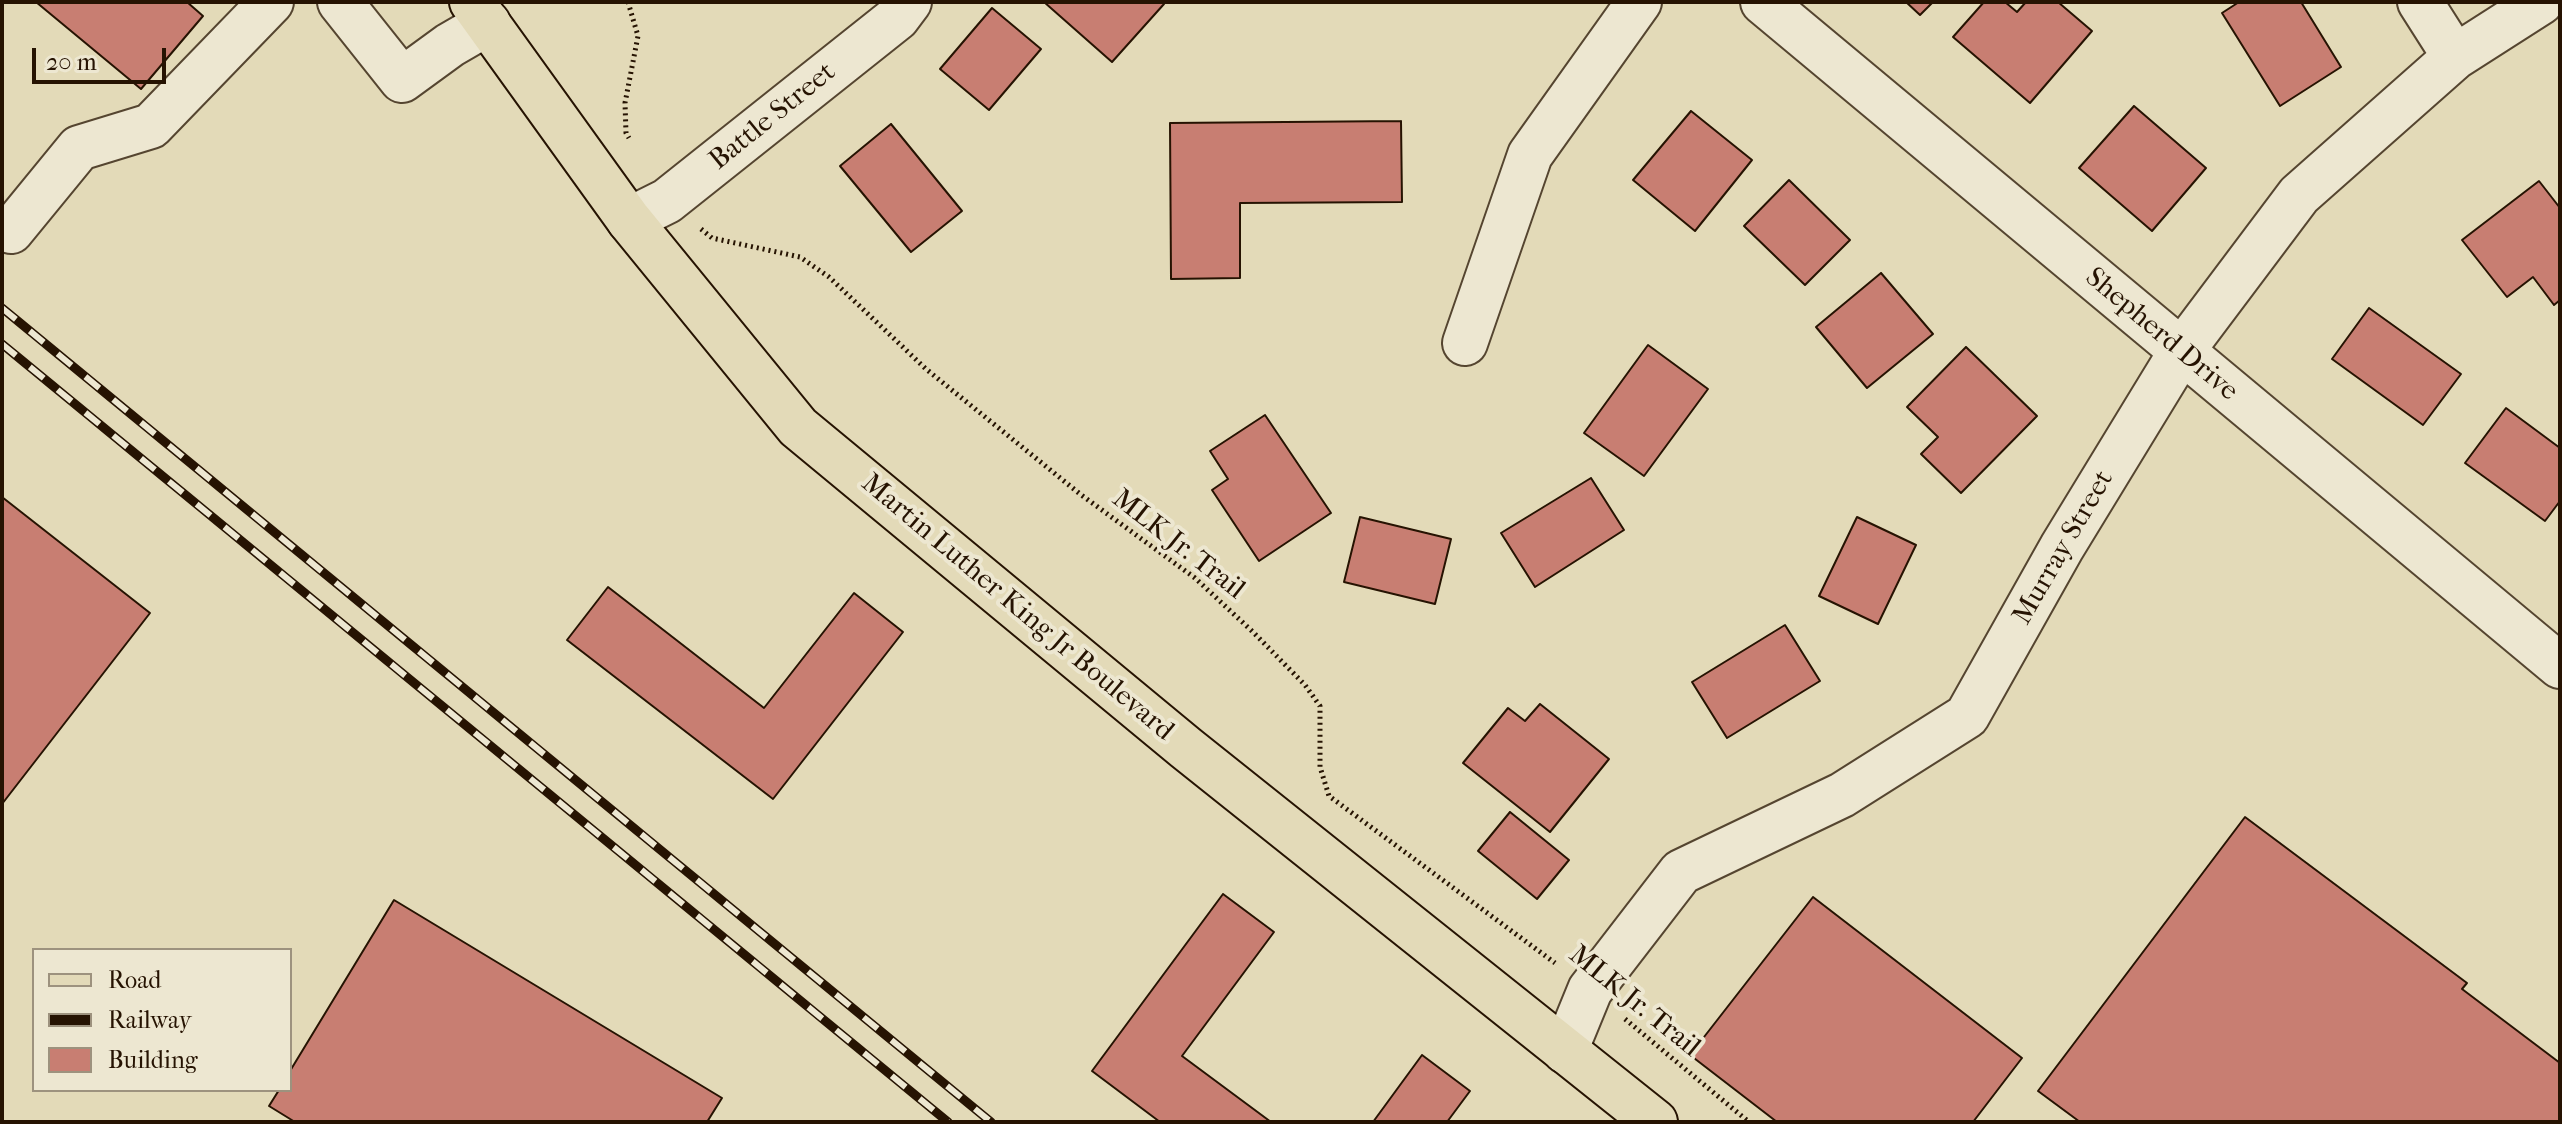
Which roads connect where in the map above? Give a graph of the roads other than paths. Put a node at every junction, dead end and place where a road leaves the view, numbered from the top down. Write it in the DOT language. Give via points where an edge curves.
graph roads {
  1 [pos="271,2"];
  2 [pos="340,2"];
  3 [pos="909,2"];
  4 [pos="1639,2"];
  5 [pos="1763,2"];
  6 [pos="2420,2"];
  7 [pos="2541,2"];
  8 [pos="480,13"];
  9 [pos="2455,57"];
  10 [pos="629,220"];
  11 [pos="11,231"];
  12 [pos="1465,343"];
  13 [pos="2181,352"];
  14 [pos="2560,666"];
  15 [pos="1565,1051"];
  16 [pos="1655,1122"];
  1 -- 11 [label="street" via="151,126 79,148"];
  2 -- 8 [label="street" via="402,80 450,45"];
  3 -- 10 [label="street, Battle Street" via="897,18 667,201"];
  4 -- 12 [label="street" via="1530,155"];
  5 -- 13 [label="street, Shepherd Drive"];
  6 -- 9 [label="street"];
  7 -- 9 [label="street, Murray Street"];
  8 -- 10 [label="main road, Martin Luther King Jr Boulevard"];
  9 -- 13 [label="street, Murray Street" via="2299,195"];
  10 -- 15 [label="main road, Martin Luther King Jr Boulevard" via="798,427 1186,748"];
  13 -- 14 [label="street, Shepherd Drive"];
  13 -- 15 [label="street, Murray Street" via="1967,716 1842,795 1681,872 1590,990"];
  15 -- 16 [label="main road, Martin Luther King Jr Boulevard"];
}
